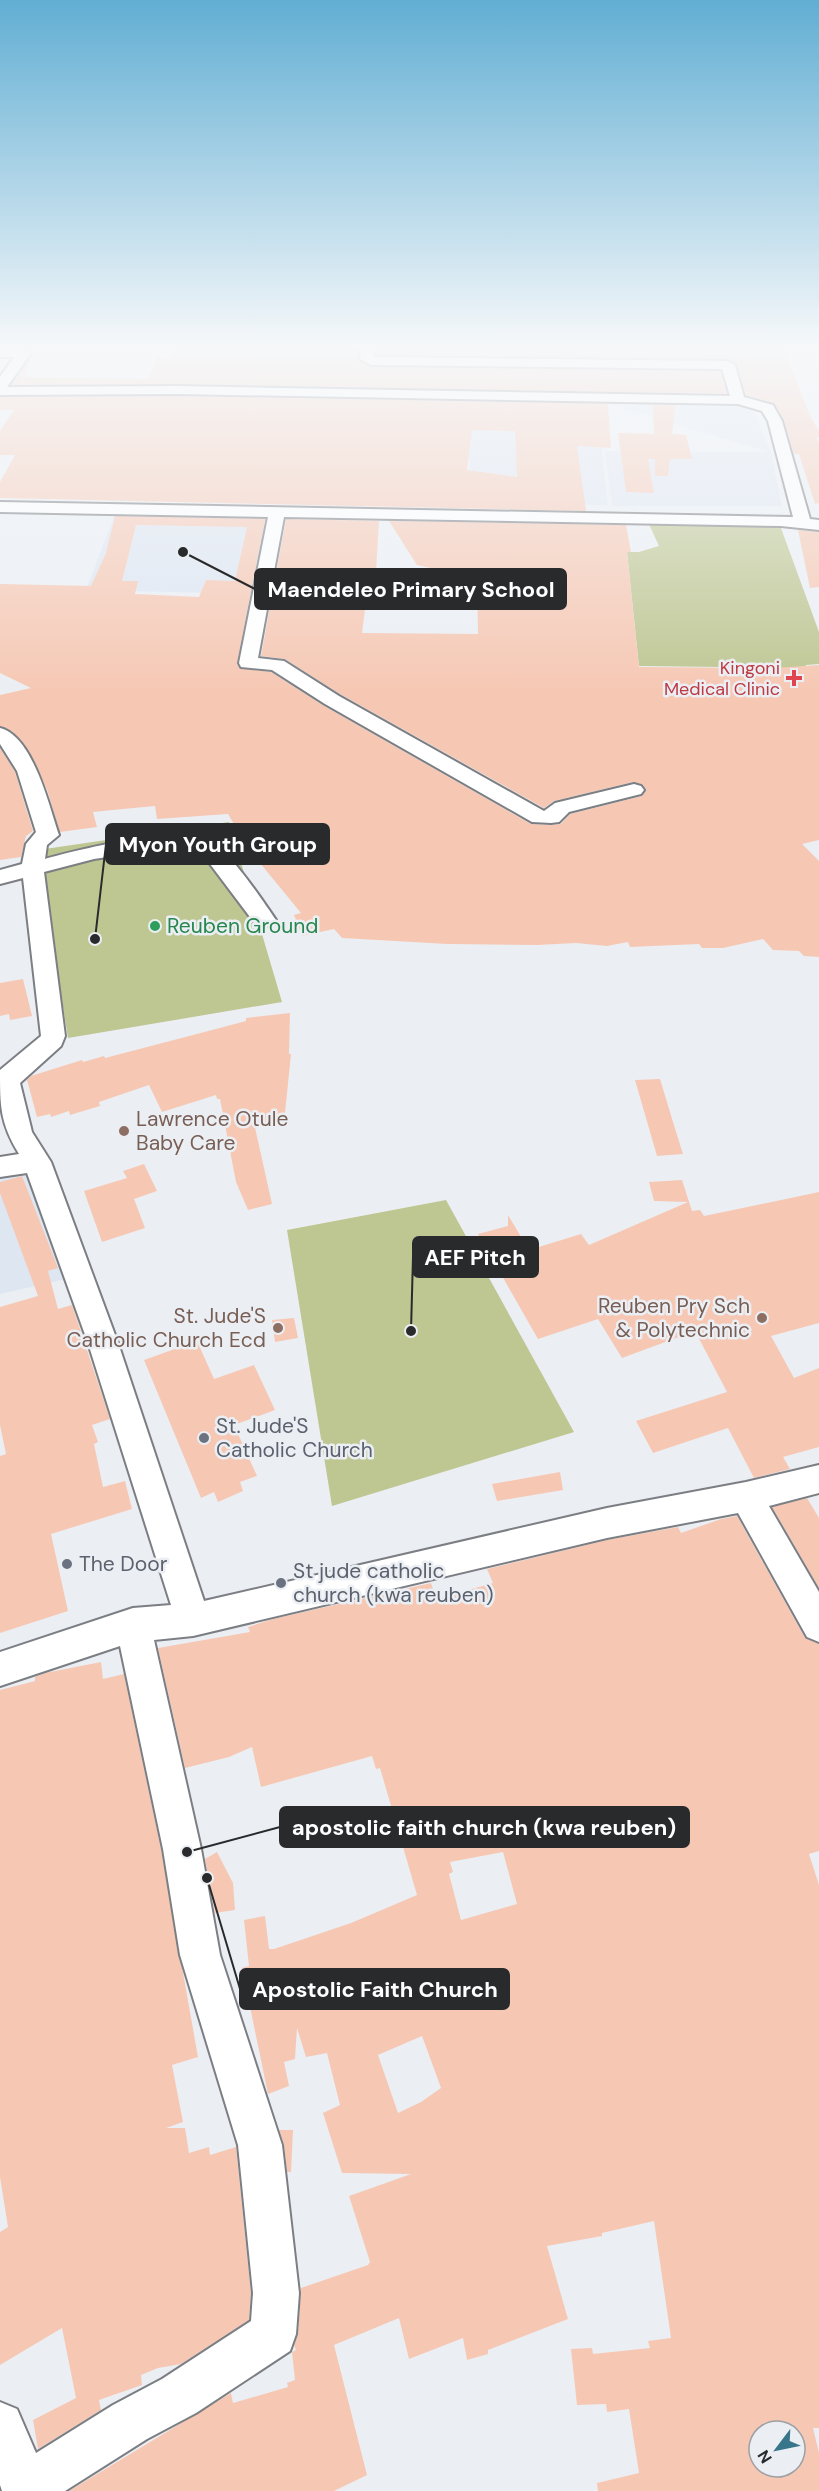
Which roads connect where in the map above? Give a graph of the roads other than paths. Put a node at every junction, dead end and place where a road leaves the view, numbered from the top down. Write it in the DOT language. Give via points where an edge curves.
graph roads {
  1 [pos="789,460"];
  2 [pos="0,507"];
  3 [pos="277,512"];
  4 [pos="811,524"];
  5 [pos="0,734"];
  6 [pos="634,790"];
  7 [pos="33,870"];
  8 [pos="0,876"];
  9 [pos="264,920"];
  10 [pos="38,1162"];
  11 [pos="0,1167"];
  12 [pos="819,1479"];
  13 [pos="746,1497"];
  14 [pos="192,1620"];
  15 [pos="133,1625"];
  16 [pos="819,1625"];
  17 [pos="0,1669"];
  18 [pos="0,2426"];
  19 [pos="26,2489"];
  1 -- 4 [label="street"];
  2 -- 3 [label="street"];
  3 -- 4 [label="street"];
  3 -- 6 [label="street" via="248,663 277,666 540,817 551,816 562,807"];
  5 -- 7 [label="street" via="10,742 27,771 48,835 35,845"];
  7 -- 8 [label="street"];
  7 -- 9 [label="street" via="104,851 195,840 212,851"];
  7 -- 10 [label="street" via="53,1036 10,1073 7,1083 19,1133"];
  10 -- 11 [label="street"];
  10 -- 14 [label="street" via="103,1343"];
  12 -- 13 [label="street"];
  13 -- 14 [label="street" via="607,1523"];
  13 -- 16 [label="street"];
  14 -- 15 [label="street"];
  15 -- 17 [label="street"];
  15 -- 19 [label="street" via="182,1849 200,1955 260,2145 276,2293 273,2334"];
  18 -- 19 [label="street"];
}
